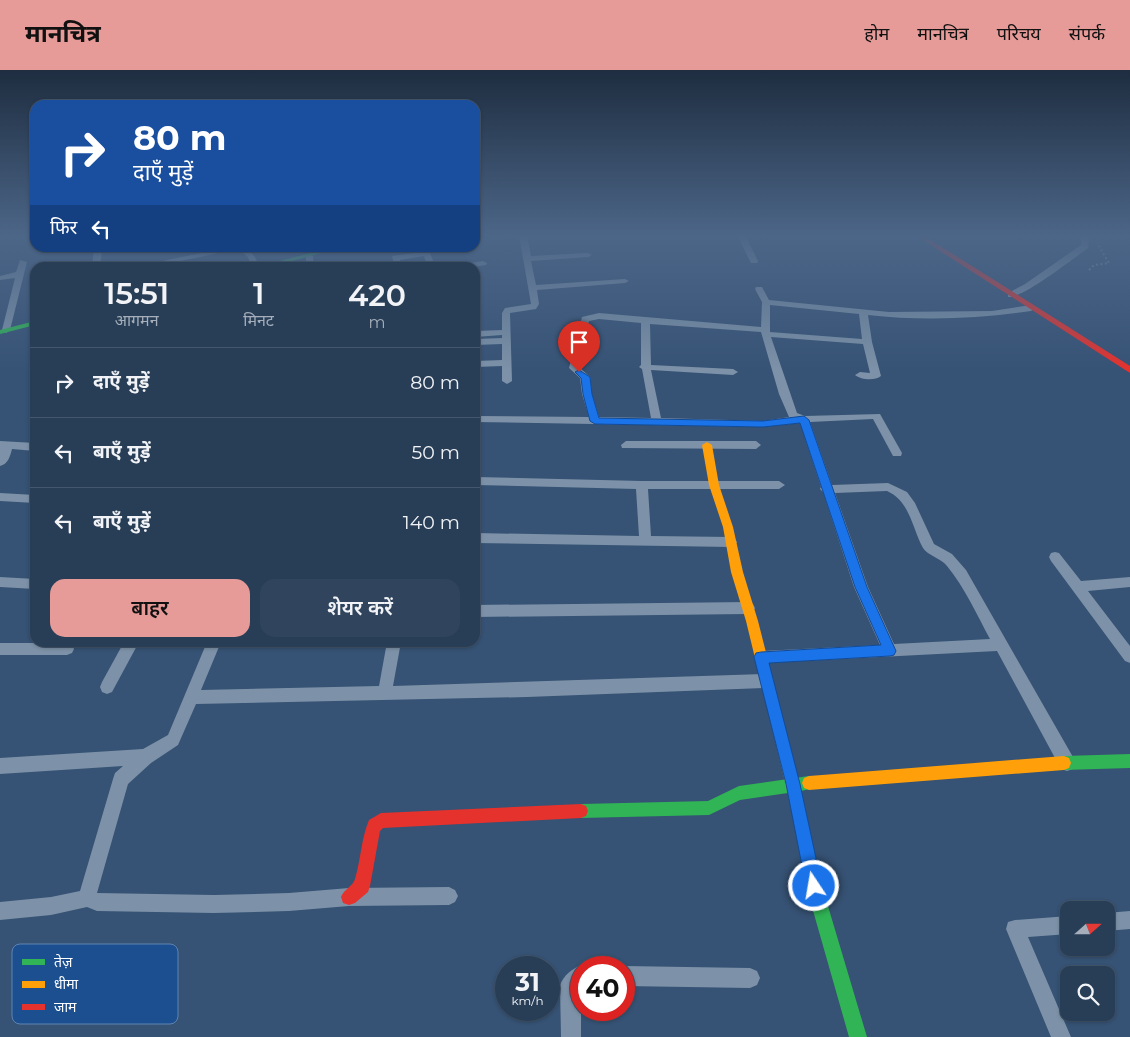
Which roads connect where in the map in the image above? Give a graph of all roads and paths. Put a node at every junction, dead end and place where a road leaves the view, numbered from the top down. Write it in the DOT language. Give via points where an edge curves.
graph roads {
  1 [pos="19,280"];
  2 [pos="531,280"];
  3 [pos="988,280"];
  4 [pos="1036,280"];
  5 [pos="625,281"];
  6 [pos="532,288"];
  7 [pos="759,289"];
  8 [pos="1011,295"];
  9 [pos="766,302"];
  10 [pos="1031,308"];
  11 [pos="862,313"];
  12 [pos="646,321"];
  13 [pos="30,324"];
  14 [pos="3,331"];
  15 [pos="765,332"];
  16 [pos="480,334"];
  17 [pos="506,336"];
  18 [pos="480,341"];
  19 [pos="867,342"];
  20 [pos="507,363"];
  21 [pos="480,364"];
  22 [pos="644,367"];
  23 [pos="1130,370"];
  24 [pos="733,372"];
  25 [pos="860,375"];
  26 [pos="507,381"];
  27 [pos="480,419"];
  28 [pos="804,420"];
  29 [pos="595,421"];
  30 [pos="657,421"];
  31 [pos="626,445"];
  32 [pos="707,445"];
  33 [pos="3,446"];
  34 [pos="756,446"];
  35 [pos="30,447"];
  36 [pos="897,453"];
  37 [pos="0,462"];
  38 [pos="480,481"];
  39 [pos="779,484"];
  40 [pos="642,485"];
  41 [pos="714,485"];
  42 [pos="826,489"];
  43 [pos="0,497"];
  44 [pos="30,499"];
  45 [pos="480,538"];
  46 [pos="645,540"];
  47 [pos="731,542"];
  48 [pos="1055,557"];
  49 [pos="0,582"];
  50 [pos="1130,582"];
  51 [pos="30,584"];
  52 [pos="1078,587"];
  53 [pos="748,608"];
  54 [pos="480,611"];
  55 [pos="1001,645"];
  56 [pos="129,647"];
  57 [pos="212,647"];
  58 [pos="393,647"];
  59 [pos="67,648"];
  60 [pos="0,649"];
  61 [pos="890,651"];
  62 [pos="761,657"];
  63 [pos="1130,657"];
  64 [pos="767,681"];
  65 [pos="107,687"];
  66 [pos="385,692"];
  67 [pos="192,696"];
  68 [pos="145,757"];
  69 [pos="1130,761"];
  70 [pos="1066,763"];
  71 [pos="0,766"];
  72 [pos="793,784"];
  73 [pos="449,896"];
  74 [pos="349,897"];
  75 [pos="87,898"];
  76 [pos="0,911"];
  77 [pos="1130,920"];
  78 [pos="1115,921"];
  79 [pos="1060,926"];
  80 [pos="635,976"];
  81 [pos="750,978"];
  82 [pos="570,1021"];
  83 [pos="570,1037"];
  84 [pos="858,1037"];
  85 [pos="1061,1037"];
  1 -- 14 [label="street"];
  2 -- 6 [label="street"];
  3 -- 8 [label="street"];
  4 -- 8 [label="street"];
  5 -- 6 [label="street"];
  6 -- 17 [label="street" via="533,307 506,313"];
  7 -- 9 [label="street"];
  8 -- 10 [label="street"];
  9 -- 11 [label="street"];
  9 -- 15 [label="street"];
  10 -- 11 [label="street" via="992,314"];
  10 -- 23 [label="street"];
  11 -- 19 [label="street"];
  12 -- 15 [label="street"];
  12 -- 22 [label="street"];
  12 -- 29 [label="street" via="599,316 585,319 574,368 586,377"];
  13 -- 14 [label="street"];
  15 -- 19 [label="street"];
  15 -- 28 [label="street" via="793,415"];
  16 -- 17 [label="street"];
  17 -- 18 [label="street"];
  17 -- 20 [label="street"];
  19 -- 25 [label="street" via="876,376"];
  20 -- 21 [label="street"];
  20 -- 26 [label="street"];
  22 -- 24 [label="street"];
  22 -- 30 [label="street"];
  27 -- 29 [label="street"];
  28 -- 30 [label="street" via="763,424"];
  28 -- 36 [label="street" via="876,416"];
  28 -- 42 [label="street"];
  29 -- 30 [label="street"];
  31 -- 32 [label="street"];
  32 -- 34 [label="street"];
  32 -- 41 [label="street"];
  33 -- 35 [label="street"];
  33 -- 37 [label="street" via="4,456"];
  38 -- 40 [label="street"];
  39 -- 41 [label="street"];
  40 -- 41 [label="street"];
  40 -- 46 [label="street"];
  41 -- 47 [label="street"];
  42 -- 55 [label="street" via="888,487 903,495 929,547 948,558 961,574"];
  42 -- 61 [label="street" via="861,587"];
  43 -- 44 [label="street"];
  45 -- 46 [label="street"];
  46 -- 47 [label="street"];
  47 -- 53 [label="street"];
  48 -- 52 [label="street"];
  49 -- 51 [label="street"];
  50 -- 52 [label="street"];
  52 -- 63 [label="street"];
  53 -- 54 [label="street"];
  53 -- 62 [label="street"];
  55 -- 61 [label="street"];
  55 -- 70 [label="street"];
  56 -- 65 [label="street"];
  57 -- 67 [label="street"];
  58 -- 66 [label="street"];
  59 -- 60 [label="street"];
  61 -- 62 [label="street"];
  62 -- 64 [label="street"];
  64 -- 66 [label="street"];
  64 -- 72 [label="street"];
  66 -- 67 [label="street"];
  67 -- 68 [label="street" via="173,740"];
  68 -- 71 [label="street"];
  68 -- 75 [label="street" via="121,779"];
  69 -- 70 [label="street"];
  70 -- 72 [label="street"];
  72 -- 74 [label="street" via="739,793 709,808 536,812 381,821 374,824 372,830 362,886"];
  72 -- 84 [label="street" via="814,886"];
  73 -- 74 [label="street"];
  74 -- 75 [label="street" via="214,904 97,902"];
  75 -- 76 [label="street" via="51,906"];
  77 -- 78 [label="street"];
  79 -- 85 [label="street" via="1015,929"];
  80 -- 81 [label="street"];
  82 -- 83 [label="street"];
}
